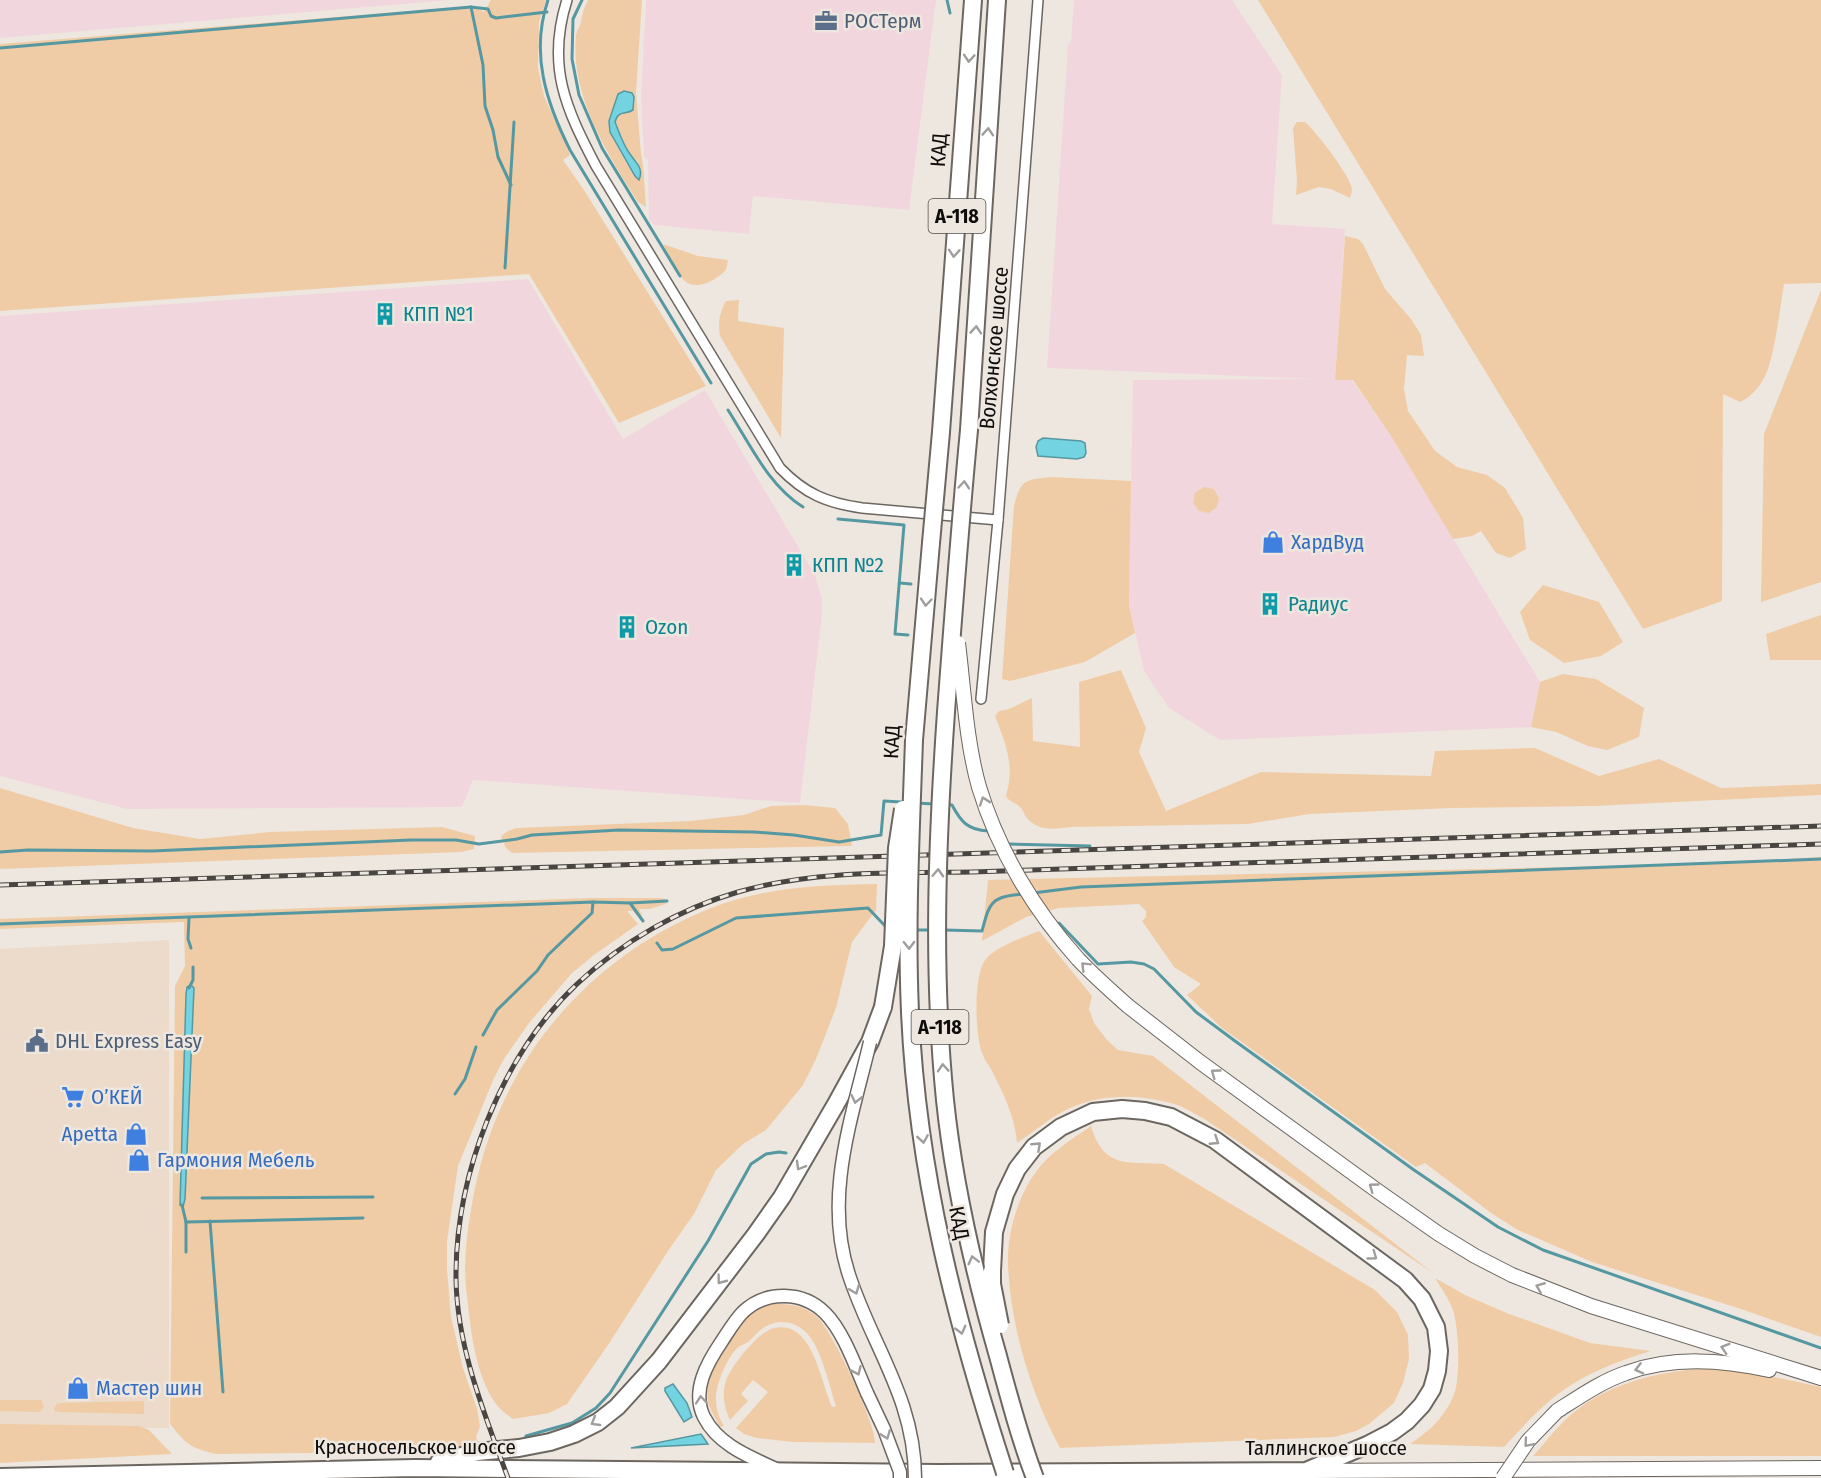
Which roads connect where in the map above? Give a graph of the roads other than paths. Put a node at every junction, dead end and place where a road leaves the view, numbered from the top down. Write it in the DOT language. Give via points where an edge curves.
graph roads {
  1 [pos="567,0"];
  2 [pos="973,0"];
  3 [pos="997,0"];
  4 [pos="1038,0"];
  5 [pos="998,520"];
  6 [pos="956,564"];
  7 [pos="981,699"];
  8 [pos="914,740"];
  9 [pos="870,1042"];
  10 [pos="1821,1380"];
  11 [pos="415,1468"];
  12 [pos="1821,1468"];
  13 [pos="778,1470"];
  14 [pos="831,1470"];
  15 [pos="1306,1471"];
  16 [pos="0,1477"];
  17 [pos="900,1478"];
  18 [pos="915,1478"];
  19 [pos="1007,1478"];
  20 [pos="1035,1478"];
  21 [pos="1047,1478"];
  22 [pos="1503,1478"];
  1 -- 5 [label="street" via="557,56 562,92 576,128 780,468 807,491 842,505"];
  2 -- 8 [label="highway, КАД / А-118, one-way, bridge"];
  6 -- 3 [label="highway, КАД / А-118, one-way, bridge" via="969,430"];
  4 -- 5 [label="street, Волхонское шоссе"];
  5 -- 7 [label="street, Волхонское шоссе"];
  10 -- 6 [label="main road, one-way, bridge" via="1591,1306 1475,1256 1200,1062 1128,1006 1078,959 1009,862 979,787 958,643"];
  20 -- 6 [label="highway, КАД / А-118, one-way, bridge" via="970,1248 945,1101 936,905"];
  8 -- 9 [label="highway, bridge" via="897,849 889,976"];
  8 -- 19 [label="highway, КАД / А-118, one-way, bridge" via="910,1013 919,1113 945,1266 978,1392"];
  9 -- 11 [label="highway, one-way, bridge" via="782,1197 659,1361 617,1407 598,1422 550,1442 477,1452"];
  9 -- 18 [label="main road, one-way, bridge" via="843,1151 838,1192 840,1236 849,1275 909,1422"];
  10 -- 22 [label="main road, one-way, bridge" via="1715,1361 1667,1362 1626,1373 1557,1411 1528,1441"];
  11 -- 13 [label="highway, Красносельское шоссе"];
  11 -- 16 [label="highway, Красносельское шоссе"];
  12 -- 15 [label="main road, Таллинское шоссе"];
  13 -- 14 [label="highway, Красносельское шоссе"];
  13 -- 17 [label="main road, one-way, bridge" via="713,1433 699,1396 701,1379 744,1311 774,1296 795,1296 812,1302 837,1328 884,1429"];
  14 -- 15 [label="highway, Таллинское шоссе"];
  21 -- 15 [label="highway, one-way, bridge" via="1023,1413 1000,1329 992,1284 994,1232 1005,1194 1034,1147 1061,1127 1093,1112 1122,1109 1171,1117 1215,1140 1405,1280 1422,1299 1436,1327 1439,1351 1432,1389 1422,1405 1392,1432"];
}
